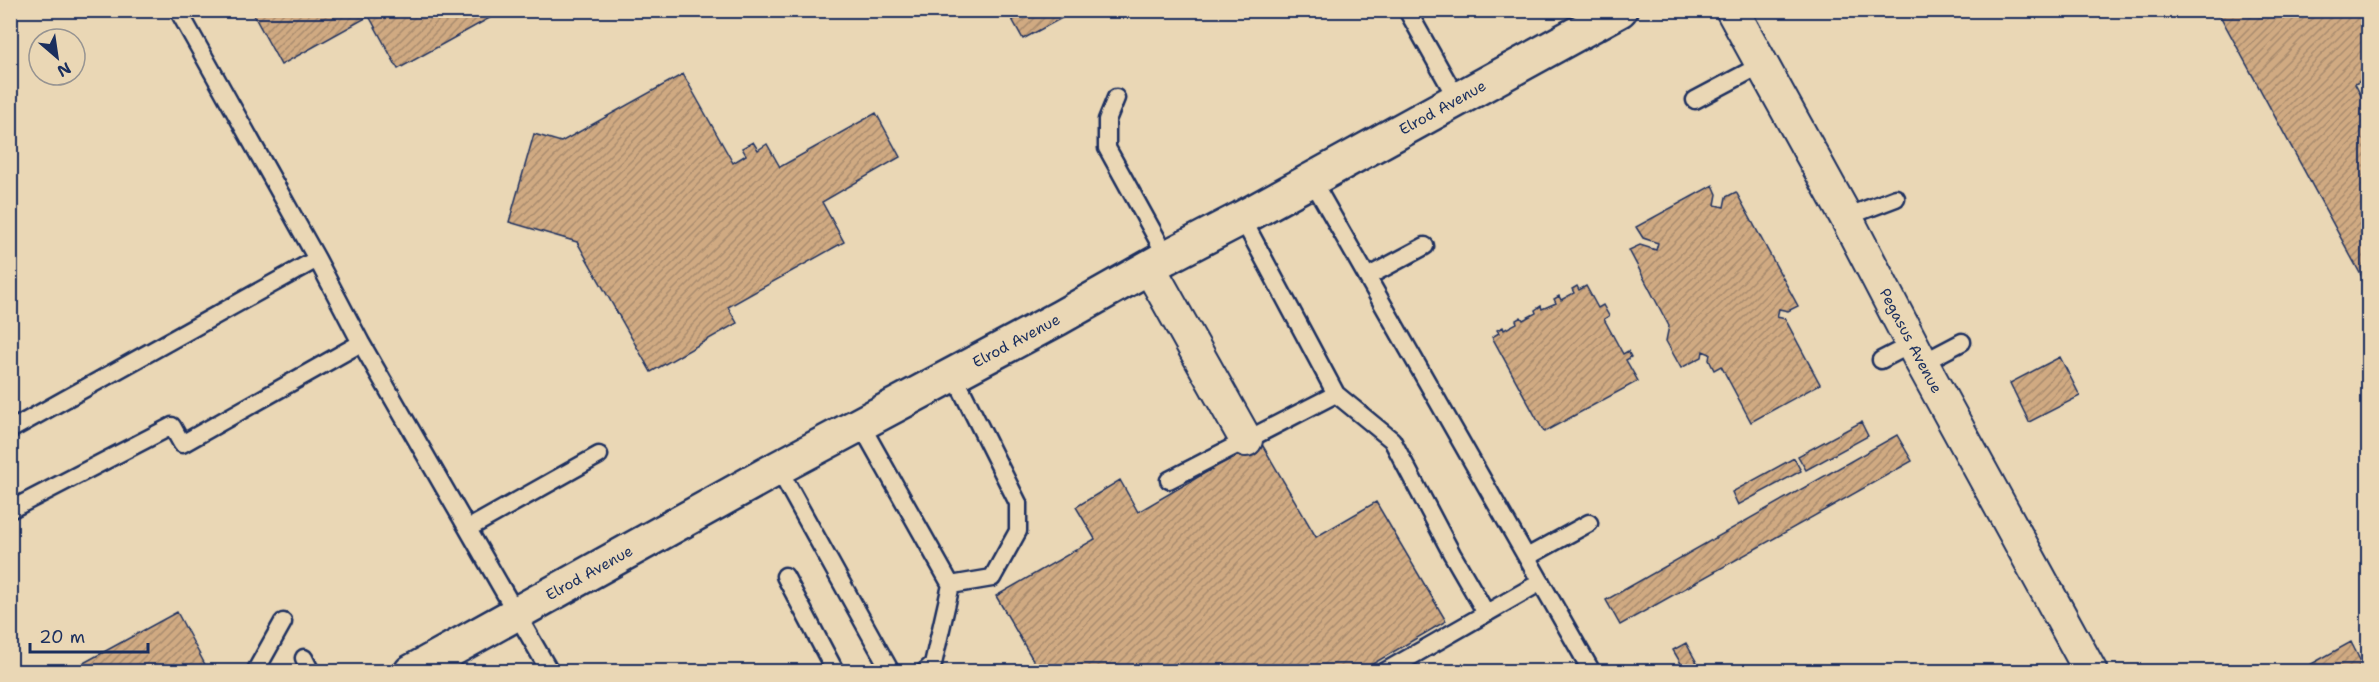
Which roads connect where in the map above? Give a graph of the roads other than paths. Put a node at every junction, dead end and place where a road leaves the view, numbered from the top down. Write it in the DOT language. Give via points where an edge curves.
graph roads {
  1 [pos="178,10"];
  2 [pos="1407,10"];
  3 [pos="1620,10"];
  4 [pos="1732,10"];
  5 [pos="1763,64"];
  6 [pos="1116,98"];
  7 [pos="1457,99"];
  8 [pos="1695,100"];
  9 [pos="1312,180"];
  10 [pos="1896,198"];
  11 [pos="1846,217"];
  12 [pos="1242,218"];
  13 [pos="1425,246"];
  14 [pos="317,259"];
  15 [pos="1158,262"];
  16 [pos="1367,277"];
  17 [pos="1962,342"];
  18 [pos="361,343"];
  19 [pos="1917,354"];
  20 [pos="1881,360"];
  21 [pos="953,373"];
  22 [pos="1336,394"];
  23 [pos="861,425"];
  24 [pos="10,430"];
  25 [pos="1246,440"];
  26 [pos="599,455"];
  27 [pos="778,468"];
  28 [pos="1169,480"];
  29 [pos="10,510"];
  30 [pos="1589,523"];
  31 [pos="469,528"];
  32 [pos="1527,557"];
  33 [pos="785,576"];
  34 [pos="1541,582"];
  35 [pos="951,585"];
  36 [pos="1486,613"];
  37 [pos="516,615"];
  38 [pos="283,622"];
  39 [pos="834,669"];
  40 [pos="255,672"];
  41 [pos="411,672"];
  42 [pos="550,672"];
  43 [pos="891,672"];
  44 [pos="924,672"];
  45 [pos="1384,672"];
  46 [pos="1592,672"];
  47 [pos="2091,672"];
  1 -- 14 [label="lane"];
  2 -- 7 [label="lane"];
  3 -- 7 [label="street, Elrod Avenue"];
  4 -- 5 [label="street, Pegasus Avenue"];
  5 -- 8 [label="lane"];
  5 -- 11 [label="street, Pegasus Avenue"];
  6 -- 15 [label="lane" via="1107,120 1107,148"];
  7 -- 9 [label="street, Elrod Avenue"];
  9 -- 12 [label="street, Elrod Avenue"];
  9 -- 16 [label="lane"];
  10 -- 11 [label="lane"];
  11 -- 19 [label="street, Pegasus Avenue"];
  12 -- 15 [label="street, Elrod Avenue"];
  12 -- 22 [label="lane"];
  13 -- 16 [label="lane"];
  14 -- 18 [label="lane"];
  14 -- 24 [label="lane"];
  15 -- 21 [label="street, Elrod Avenue"];
  15 -- 25 [label="street"];
  16 -- 32 [label="lane"];
  17 -- 19 [label="lane"];
  18 -- 29 [label="lane" via="182,444 172,426"];
  18 -- 31 [label="lane"];
  19 -- 20 [label="lane"];
  19 -- 47 [label="street, Pegasus Avenue"];
  21 -- 23 [label="street, Elrod Avenue"];
  21 -- 35 [label="lane" via="1018,503 1018,531 992,578"];
  22 -- 25 [label="lane"];
  22 -- 36 [label="lane" via="1392,440"];
  23 -- 27 [label="street, Elrod Avenue"];
  23 -- 35 [label="lane"];
  25 -- 28 [label="lane"];
  26 -- 31 [label="lane"];
  27 -- 37 [label="street, Elrod Avenue"];
  27 -- 43 [label="lane"];
  30 -- 32 [label="lane"];
  31 -- 37 [label="lane"];
  32 -- 34 [label="lane"];
  33 -- 39 [label="lane"];
  34 -- 36 [label="lane"];
  34 -- 46 [label="lane"];
  35 -- 44 [label="lane" via="933,664"];
  36 -- 45 [label="lane"];
  37 -- 41 [label="street, Elrod Avenue"];
  37 -- 42 [label="lane"];
  38 -- 40 [label="lane"];
}
